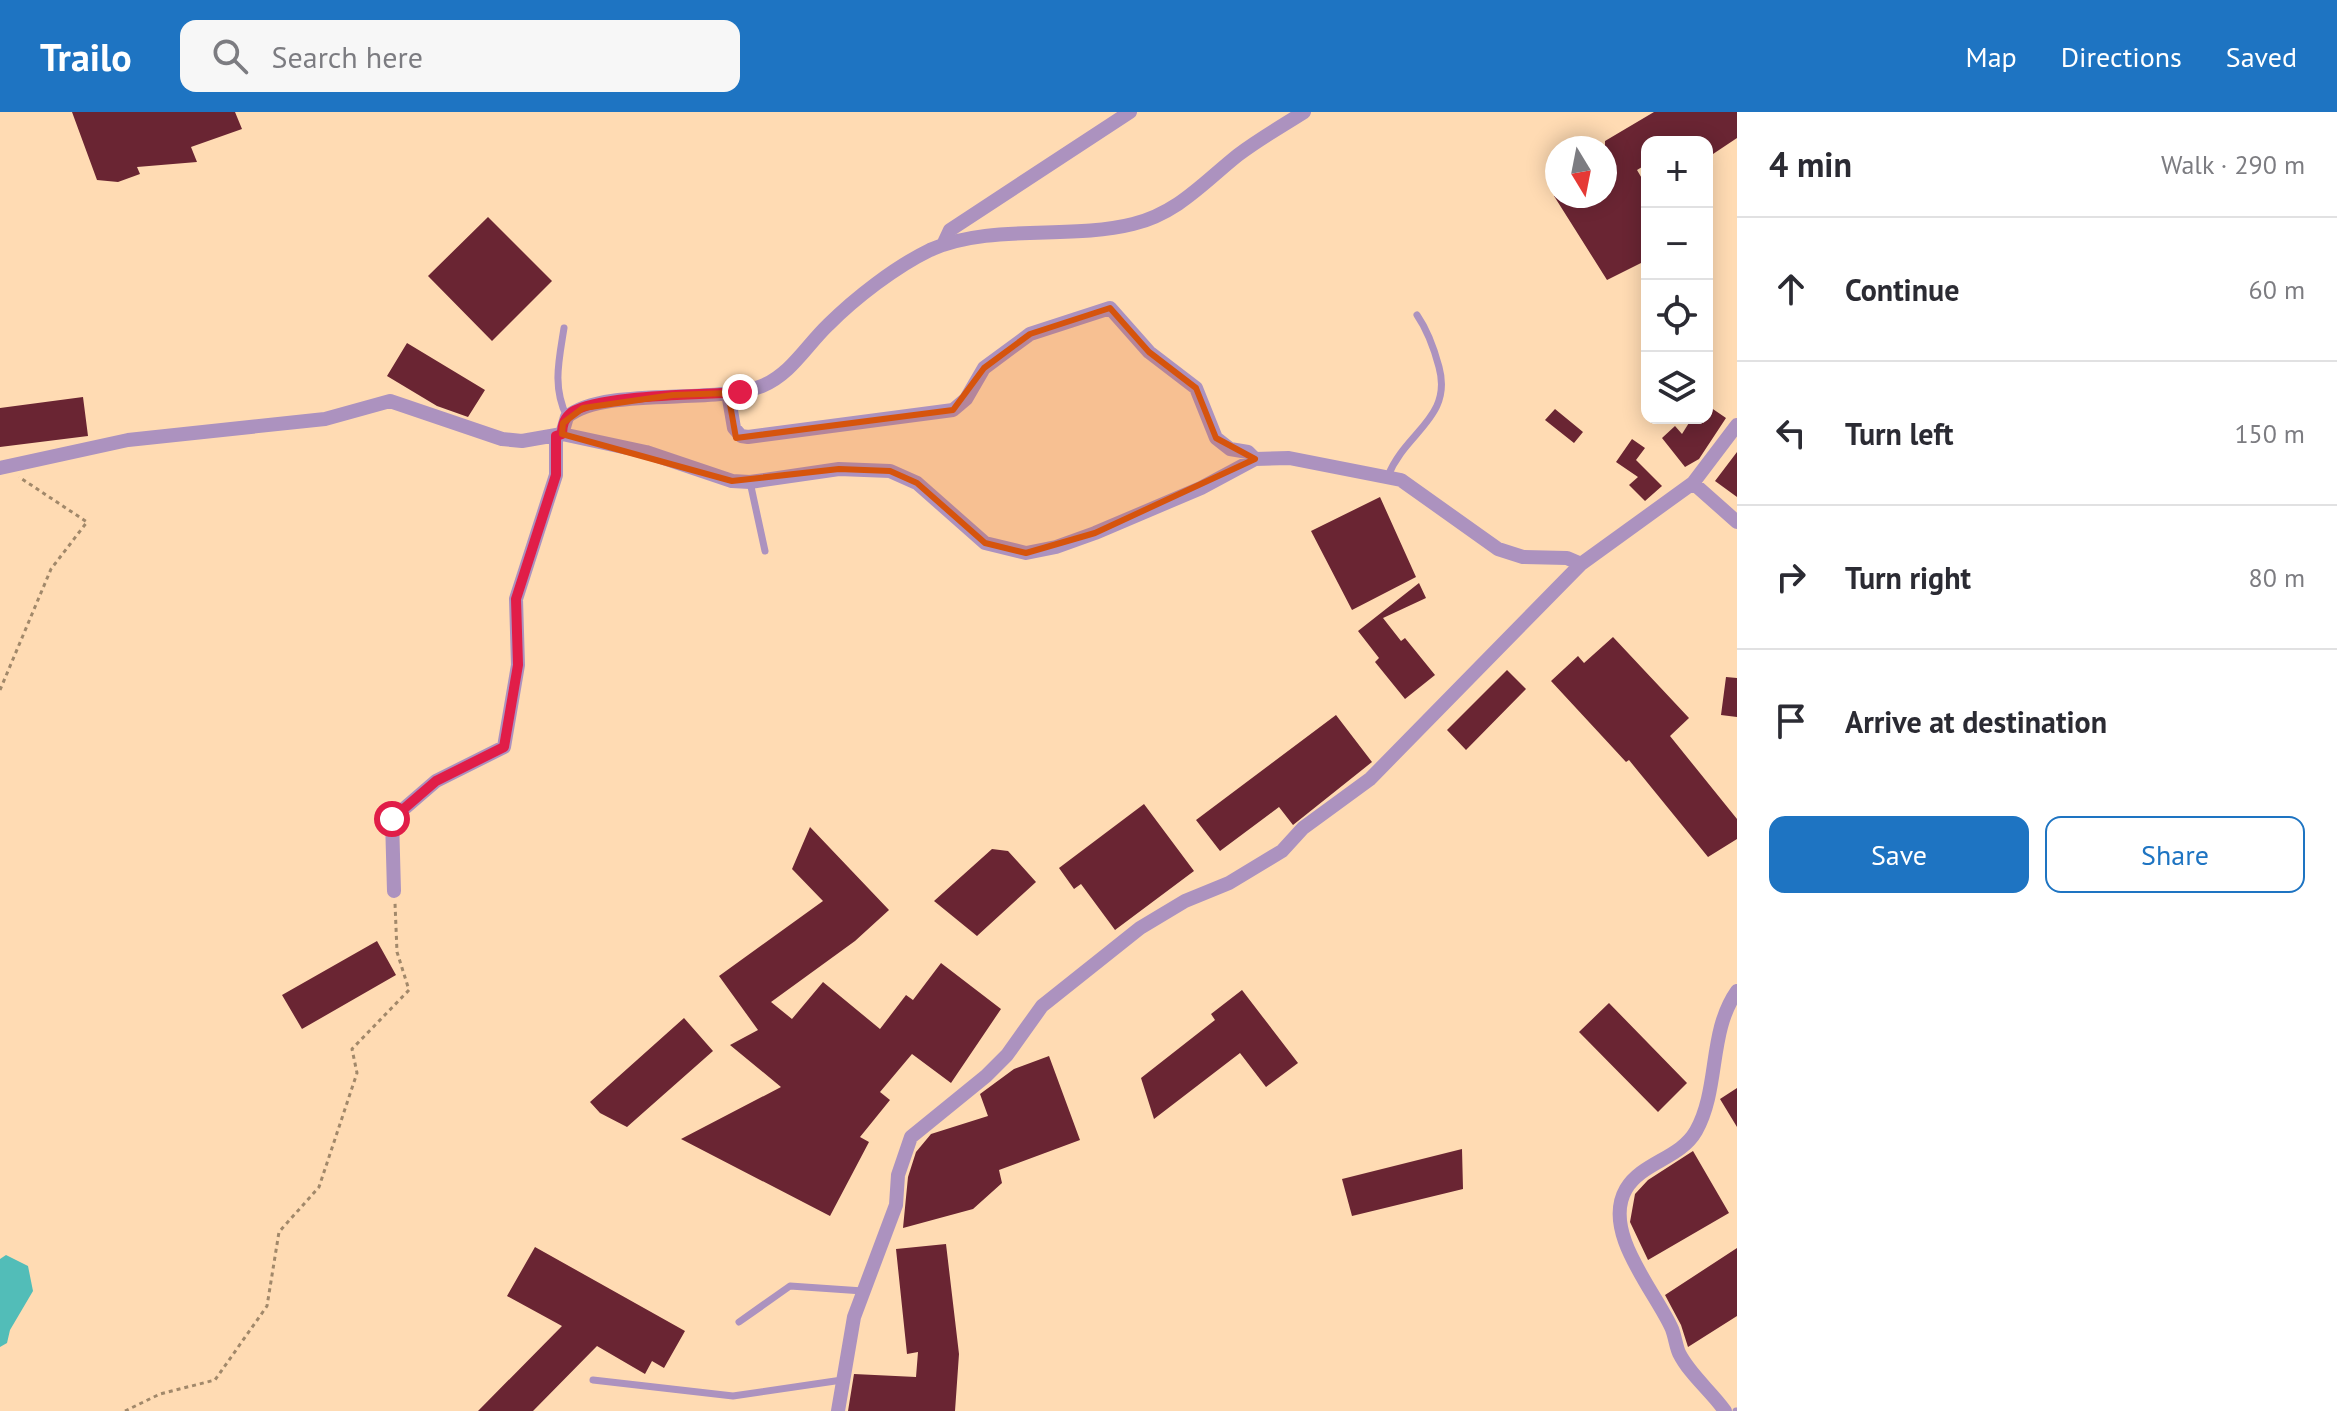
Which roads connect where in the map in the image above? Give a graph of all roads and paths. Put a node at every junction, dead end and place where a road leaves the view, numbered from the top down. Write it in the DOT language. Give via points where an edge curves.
graph roads {
  1 [pos="1130,112"];
  2 [pos="1304,112"];
  3 [pos="943,245"];
  4 [pos="1417,315"];
  5 [pos="564,328"];
  6 [pos="728,393"];
  7 [pos="567,417"];
  8 [pos="1737,425"];
  9 [pos="559,435"];
  10 [pos="1255,459"];
  11 [pos="2,468"];
  12 [pos="1388,476"];
  13 [pos="750,482"];
  14 [pos="1693,483"];
  15 [pos="1737,522"];
  16 [pos="765,551"];
  17 [pos="1581,564"];
  18 [pos="0,690"];
  19 [pos="394,891"];
  20 [pos="1737,991"];
  21 [pos="863,1291"];
  22 [pos="739,1322"];
  23 [pos="593,1380"];
  24 [pos="842,1380"];
  25 [pos="125,1411"];
  26 [pos="838,1411"];
  27 [pos="1725,1411"];
  1 -- 3 [label="street" via="950,230"];
  2 -- 3 [label="street" via="1242,152 1183,203 1152,218 1117,227"];
  3 -- 6 [label="street" via="843,311 785,373 764,386"];
  4 -- 12 [label="lane" via="1433,343 1444,393"];
  5 -- 7 [label="lane" via="557,378"];
  6 -- 7 [label="street" via="609,403"];
  6 -- 10 [label="street" via="734,428 748,437 953,410 984,368 1030,334 1110,308 1149,352 1196,388 1216,438"];
  7 -- 9 [label="street"];
  8 -- 14 [label="street"];
  9 -- 11 [label="street" via="502,439 390,401 325,419 128,440"];
  9 -- 13 [label="street" via="646,452 732,481"];
  9 -- 19 [label="street" via="556,475 516,599 518,665 504,747 436,781 392,819"];
  10 -- 12 [label="street" via="1289,458"];
  10 -- 13 [label="street" via="1095,533 1026,553 985,543 917,483 890,471 821,470"];
  11 -- 18 [label="path" via="87,522 51,569"];
  12 -- 17 [label="street" via="1421,491 1498,549"];
  13 -- 16 [label="lane"];
  14 -- 15 [label="street"];
  14 -- 17 [label="street"];
  17 -- 21 [label="street" via="1370,779 1303,828 1282,851 1140,928 1042,1006 1007,1055 911,1137 898,1175 896,1205"];
  19 -- 25 [label="path" via="397,952 409,990 352,1049 357,1073 319,1187 279,1232 267,1306 215,1380 160,1394"];
  20 -- 27 [label="street" via="1722,1022 1697,1130 1687,1145 1636,1177 1622,1198 1621,1212 1633,1263 1672,1329 1679,1353"];
  21 -- 22 [label="lane" via="790,1286"];
  21 -- 24 [label="street"];
  23 -- 24 [label="lane" via="733,1396"];
  24 -- 26 [label="street"];
}
